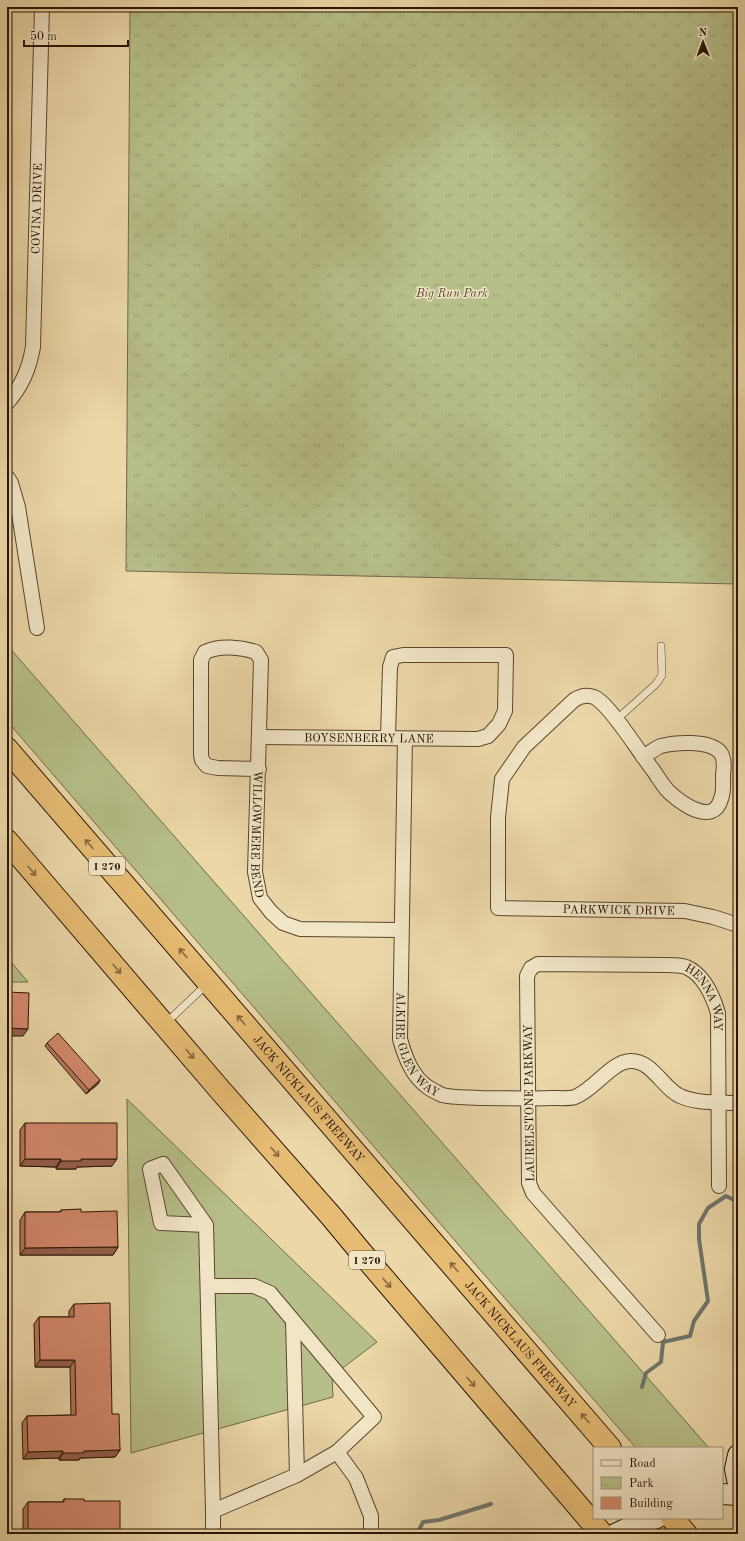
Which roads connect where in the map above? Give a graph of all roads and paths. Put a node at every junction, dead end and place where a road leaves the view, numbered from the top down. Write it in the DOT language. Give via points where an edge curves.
graph roads {
  1 [pos="42,7"];
  2 [pos="7,403"];
  3 [pos="7,477"];
  4 [pos="37,628"];
  5 [pos="661,646"];
  6 [pos="616,720"];
  7 [pos="260,737"];
  8 [pos="388,738"];
  9 [pos="405,739"];
  10 [pos="7,749"];
  11 [pos="643,757"];
  12 [pos="259,769"];
  13 [pos="7,841"];
  14 [pos="738,925"];
  15 [pos="402,930"];
  16 [pos="531,968"];
  17 [pos="208,983"];
  18 [pos="164,1024"];
  19 [pos="528,1098"];
  20 [pos="718,1102"];
  21 [pos="738,1103"];
  22 [pos="719,1186"];
  23 [pos="206,1225"];
  24 [pos="208,1286"];
  25 [pos="293,1321"];
  26 [pos="658,1335"];
  27 [pos="609,1447"];
  28 [pos="337,1452"];
  29 [pos="738,1454"];
  30 [pos="723,1465"];
  31 [pos="297,1475"];
  32 [pos="738,1484"];
  33 [pos="723,1494"];
  34 [pos="738,1495"];
  35 [pos="213,1511"];
  36 [pos="654,1519"];
  37 [pos="673,1519"];
  38 [pos="629,1526"];
  39 [pos="213,1534"];
  40 [pos="371,1534"];
  41 [pos="602,1534"];
  42 [pos="686,1534"];
  1 -- 2 [label="street, COVINA DRIVE" via="33,347 25,377"];
  3 -- 4 [label="street" via="18,507"];
  5 -- 6 [label="lane" via="662,675 656,684"];
  6 -- 11 [label="street"];
  6 -- 14 [label="street, PARKWICK DRIVE" via="593,696 587,695 574,700 524,747 502,779 498,817 498,908 686,911"];
  7 -- 8 [label="street, BOYSENBERRY LANE"];
  7 -- 12 [label="street, WILLOWMERE BEND"];
  7 -- 12 [label="street, WILLOWMERE BEND" via="261,660 256,652 246,649 213,648 205,652 201,660 202,760 207,766 218,768"];
  8 -- 9 [label="street, BOYSENBERRY LANE"];
  8 -- 9 [label="street, BOYSENBERRY LANE" via="390,667 393,657 506,655 504,711 499,724 488,736 478,739"];
  9 -- 15 [label="street, ALKIRE GLEN WAY"];
  17 -- 10 [label="highway, JACK NICKLAUS FREEWAY / I 270, one-way"];
  11 -- 11 [label="street" via="660,746 714,746 721,753 724,763 721,801 714,809 704,813 693,810 669,792"];
  12 -- 15 [label="street, WILLOWMERE BEND" via="255,872 260,898 271,912 282,923 300,930"];
  13 -- 18 [label="highway, I 270, one-way"];
  15 -- 19 [label="street, ALKIRE GLEN WAY" via="400,1039 415,1075 427,1087 441,1094 457,1097"];
  16 -- 19 [label="street, LAURELSTONE PARKWAY" via="527,976"];
  16 -- 20 [label="street, HENNA WAY" via="538,964 686,967 707,987 718,1012"];
  17 -- 18 [label="lane"];
  27 -- 17 [label="highway, JACK NICKLAUS FREEWAY / I 270, one-way"];
  18 -- 41 [label="highway, I 270, one-way"];
  19 -- 20 [label="street, ALKIRE GLEN WAY" via="573,1097 585,1092 614,1068 628,1061 635,1061 644,1065 680,1096"];
  19 -- 26 [label="street, LAURELSTONE PARKWAY" via="529,1184 533,1193"];
  20 -- 21 [label="street, ALKIRE GLEN WAY"];
  20 -- 22 [label="street, HENNA WAY"];
  23 -- 23 [label="street" via="161,1223 150,1169 163,1164"];
  23 -- 24 [label="street"];
  24 -- 25 [label="street" via="254,1286 270,1293"];
  24 -- 35 [label="street"];
  25 -- 28 [label="street" via="374,1417"];
  25 -- 31 [label="street"];
  28 -- 31 [label="street"];
  28 -- 40 [label="street" via="356,1478 371,1516"];
  29 -- 30 [label="main road"];
  29 -- 32 [label="main road" via="735,1469"];
  31 -- 35 [label="street"];
  33 -- 34 [label="main road"];
  35 -- 39 [label="street"];
  36 -- 38 [label="main road"];
  37 -- 42 [label="highway"];
}
